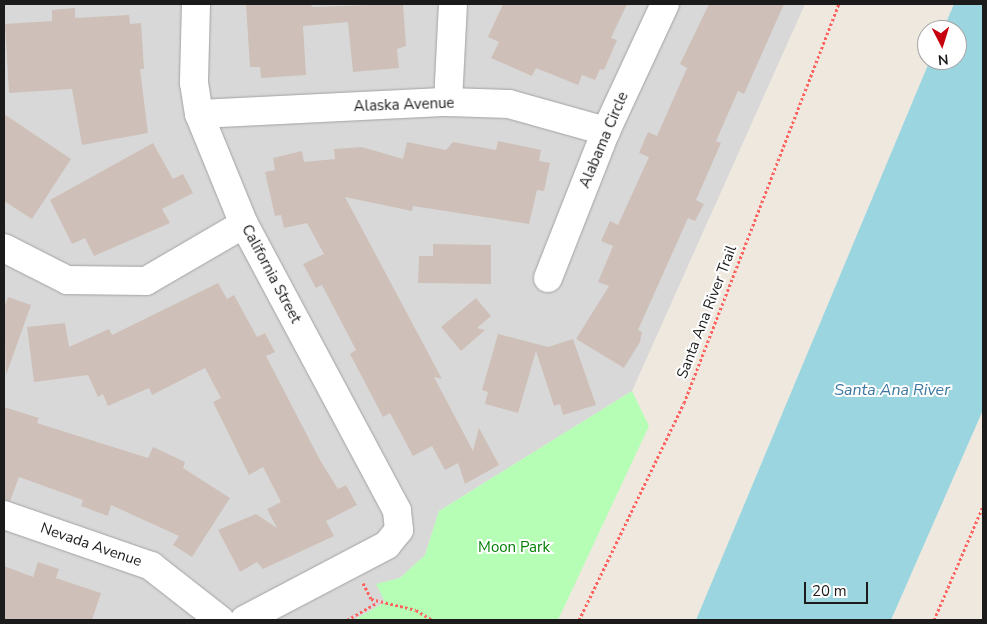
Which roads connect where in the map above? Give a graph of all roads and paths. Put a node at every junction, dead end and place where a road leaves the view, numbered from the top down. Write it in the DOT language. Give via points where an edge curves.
graph roads {
  1 [pos="196,4"];
  2 [pos="453,4"];
  3 [pos="665,4"];
  4 [pos="839,4"];
  5 [pos="448,102"];
  6 [pos="199,114"];
  7 [pos="606,131"];
  8 [pos="244,224"];
  9 [pos="4,248"];
  10 [pos="548,278"];
  11 [pos="983,506"];
  12 [pos="4,515"];
  13 [pos="220,620"];
  14 [pos="244,620"];
  15 [pos="347,620"];
  16 [pos="432,620"];
  17 [pos="579,620"];
  18 [pos="934,620"];
  1 -- 6 [label="street, California Street" via="194,83"];
  2 -- 5 [label="street"];
  3 -- 7 [label="street, Alabama Circle"];
  4 -- 17 [label="path, Santa Ana River Trail" via="684,404"];
  5 -- 6 [label="street, Alaska Avenue"];
  5 -- 7 [label="street, Alaska Avenue" via="509,104"];
  6 -- 8 [label="street, California Street"];
  7 -- 10 [label="street, Alabama Circle"];
  8 -- 9 [label="street" via="146,281 67,280"];
  8 -- 14 [label="street, California Street" via="397,511 399,530 387,545"];
  11 -- 18 [label="path"];
  12 -- 13 [label="street, Nevada Avenue" via="151,566"];
  15 -- 16 [label="path" via="378,603 416,610"];
}
